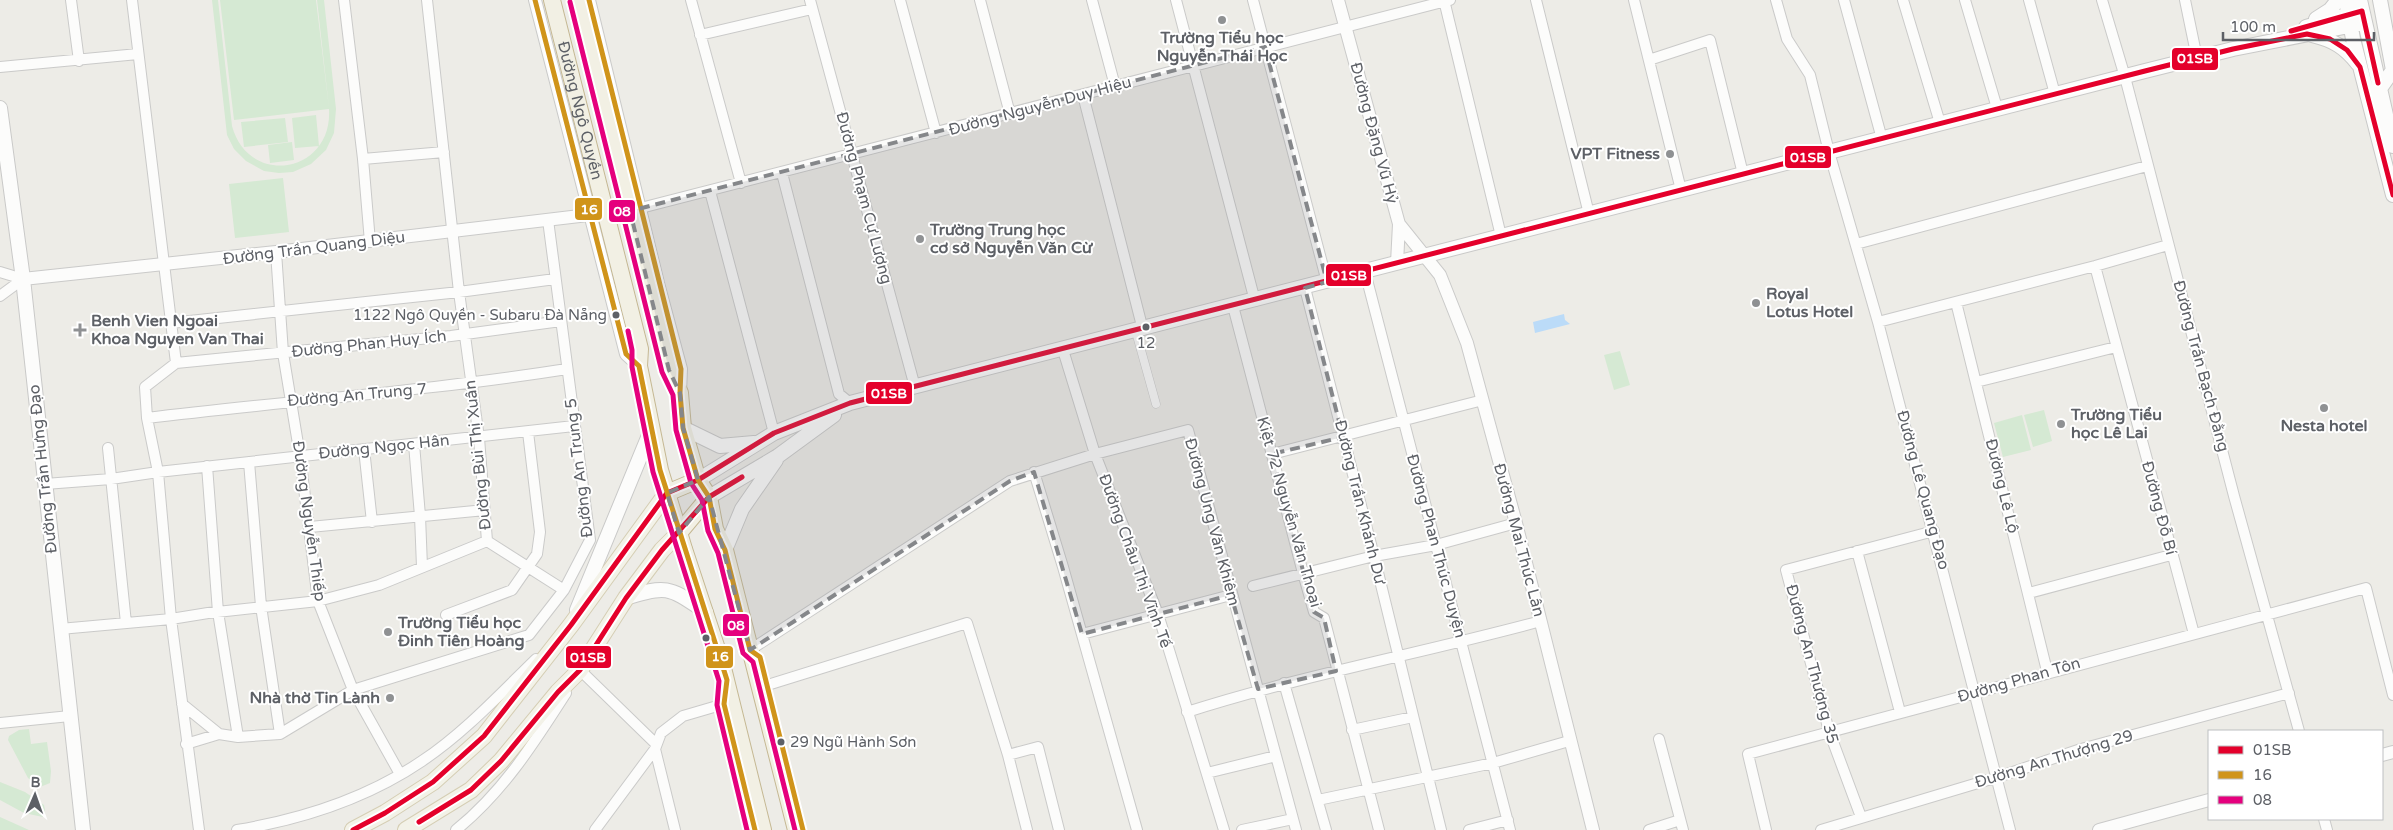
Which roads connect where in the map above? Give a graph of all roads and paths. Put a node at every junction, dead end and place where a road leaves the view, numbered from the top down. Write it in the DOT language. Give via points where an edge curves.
graph roads {
  1 [pos="71,0"];
  2 [pos="132,0"];
  3 [pos="344,0"];
  4 [pos="427,0"];
  5 [pos="535,0"];
  6 [pos="552,0"];
  7 [pos="577,0"];
  8 [pos="589,0"];
  9 [pos="691,0"];
  10 [pos="900,0"];
  11 [pos="980,0"];
  12 [pos="1092,0"];
  13 [pos="1176,0"];
  14 [pos="1253,0"];
  15 [pos="1338,0"];
  16 [pos="1446,0"];
  17 [pos="1536,0"];
  18 [pos="1634,0"];
  19 [pos="1776,0"];
  20 [pos="1844,0"];
  21 [pos="1903,0"];
  22 [pos="1965,0"];
  23 [pos="2028,0"];
  24 [pos="2102,0"];
  25 [pos="2185,0"];
  26 [pos="2338,0"];
  27 [pos="2346,0"];
  28 [pos="2380,0"];
  29 [pos="811,4"];
  30 [pos="2357,15"];
  31 [pos="1345,26"];
  32 [pos="2306,30"];
  33 [pos="700,35"];
  34 [pos="1265,48"];
  35 [pos="138,54"];
  36 [pos="2197,58"];
  37 [pos="1649,60"];
  38 [pos="79,61"];
  39 [pos="1193,64"];
  40 [pos="0,67"];
  41 [pos="2360,67"];
  42 [pos="2125,77"];
  43 [pos="1115,86"];
  44 [pos="2373,91"];
  45 [pos="2056,94"];
  46 [pos="1083,95"];
  47 [pos="0,108"];
  48 [pos="1997,108"];
  49 [pos="1010,114"];
  50 [pos="1940,123"];
  51 [pos="936,133"];
  52 [pos="1882,139"];
  53 [pos="2393,146"];
  54 [pos="444,152"];
  55 [pos="1829,152"];
  56 [pos="852,154"];
  57 [pos="363,159"];
  58 [pos="2147,166"];
  59 [pos="782,173"];
  60 [pos="1743,174"];
  61 [pos="741,183"];
  62 [pos="1681,190"];
  63 [pos="710,191"];
  64 [pos="2393,195"];
  65 [pos="635,210"];
  66 [pos="597,214"];
  67 [pos="1589,214"];
  68 [pos="548,220"];
  69 [pos="1399,224"];
  70 [pos="452,232"];
  71 [pos="1501,236"];
  72 [pos="370,242"];
  73 [pos="1856,244"];
  74 [pos="2168,245"];
  75 [pos="276,252"];
  76 [pos="1426,257"];
  77 [pos="162,263"];
  78 [pos="1397,263"];
  79 [pos="2095,266"];
  80 [pos="0,272"];
  81 [pos="1365,272"];
  82 [pos="23,279"];
  83 [pos="555,279"];
  84 [pos="1327,282"];
  85 [pos="1304,288"];
  86 [pos="459,292"];
  87 [pos="0,296"];
  88 [pos="1255,301"];
  89 [pos="1956,302"];
  90 [pos="1233,306"];
  91 [pos="282,310"];
  92 [pos="561,322"];
  93 [pos="1878,322"];
  94 [pos="171,323"];
  95 [pos="1139,331"];
  96 [pos="465,334"];
  97 [pos="2116,346"];
  98 [pos="1063,350"];
  99 [pos="283,353"];
  100 [pos="176,363"];
  101 [pos="567,368"];
  102 [pos="1976,382"];
  103 [pos="472,384"];
  104 [pos="915,387"];
  105 [pos="1482,400"];
  106 [pos="290,401"];
  107 [pos="850,403"];
  108 [pos="1156,404"];
  109 [pos="147,418"];
  110 [pos="1404,421"];
  111 [pos="574,426"];
  112 [pos="652,428"];
  113 [pos="683,428"];
  114 [pos="528,432"];
  115 [pos="774,433"];
  116 [pos="1343,436"];
  117 [pos="479,438"];
  118 [pos="758,443"];
  119 [pos="414,444"];
  120 [pos="108,448"];
  121 [pos="364,449"];
  122 [pos="1095,454"];
  123 [pos="1272,454"];
  124 [pos="300,456"];
  125 [pos="778,456"];
  126 [pos="249,462"];
  127 [pos="207,466"];
  128 [pos="158,472"];
  129 [pos="1034,472"];
  130 [pos="111,479"];
  131 [pos="698,480"];
  132 [pos="45,484"];
  133 [pos="667,493"];
  134 [pos="709,497"];
  135 [pos="485,510"];
  136 [pos="420,516"];
  137 [pos="372,522"];
  138 [pos="1516,523"];
  139 [pos="310,528"];
  140 [pos="1934,531"];
  141 [pos="680,532"];
  142 [pos="486,541"];
  143 [pos="1436,545"];
  144 [pos="725,550"];
  145 [pos="1857,551"];
  146 [pos="2171,555"];
  147 [pos="1374,556"];
  148 [pos="422,567"];
  149 [pos="527,567"];
  150 [pos="1302,572"];
  151 [pos="1253,586"];
  152 [pos="564,590"];
  153 [pos="2029,593"];
  154 [pos="1231,595"];
  155 [pos="626,598"];
  156 [pos="318,601"];
  157 [pos="261,606"];
  158 [pos="218,612"];
  159 [pos="706,612"];
  160 [pos="1158,614"];
  161 [pos="446,615"];
  162 [pos="2267,615"];
  163 [pos="171,619"];
  164 [pos="1541,621"];
  165 [pos="126,623"];
  166 [pos="571,626"];
  167 [pos="60,629"];
  168 [pos="1082,634"];
  169 [pos="2194,634"];
  170 [pos="1462,642"];
  171 [pos="750,650"];
  172 [pos="1397,656"];
  173 [pos="580,670"];
  174 [pos="1336,671"];
  175 [pos="2047,671"];
  176 [pos="727,680"];
  177 [pos="1284,683"];
  178 [pos="764,686"];
  179 [pos="1258,689"];
  180 [pos="353,690"];
  181 [pos="1976,693"];
  182 [pos="2289,693"];
  183 [pos="2393,695"];
  184 [pos="182,704"];
  185 [pos="724,704"];
  186 [pos="1187,712"];
  187 [pos="1900,712"];
  188 [pos="70,716"];
  189 [pos="1412,717"];
  190 [pos="0,723"];
  191 [pos="1352,730"];
  192 [pos="2299,730"];
  193 [pos="1828,732"];
  194 [pos="219,734"];
  195 [pos="280,734"];
  196 [pos="238,737"];
  197 [pos="1659,739"];
  198 [pos="1569,741"];
  199 [pos="186,744"];
  200 [pos="656,746"];
  201 [pos="1008,754"];
  202 [pos="1276,756"];
  203 [pos="1493,763"];
  204 [pos="1207,773"];
  205 [pos="400,774"];
  206 [pos="1427,777"];
  207 [pos="1998,777"];
  208 [pos="1369,790"];
  209 [pos="1318,800"];
  210 [pos="2208,800"];
  211 [pos="1861,817"];
  212 [pos="1293,819"];
  213 [pos="1509,825"];
  214 [pos="1681,825"];
  215 [pos="83,830"];
  216 [pos="199,830"];
  217 [pos="238,830"];
  218 [pos="352,830"];
  219 [pos="406,830"];
  220 [pos="456,830"];
  221 [pos="595,830"];
  222 [pos="675,830"];
  223 [pos="755,830"];
  224 [pos="763,830"];
  225 [pos="796,830"];
  226 [pos="803,830"];
  227 [pos="1027,830"];
  228 [pos="1059,830"];
  229 [pos="1137,830"];
  230 [pos="1224,830"];
  231 [pos="1242,830"];
  232 [pos="1296,830"];
  233 [pos="1326,830"];
  234 [pos="1379,830"];
  235 [pos="1441,830"];
  236 [pos="1469,830"];
  237 [pos="1593,830"];
  238 [pos="1649,830"];
  239 [pos="1766,830"];
  240 [pos="1821,830"];
  241 [pos="2010,830"];
  242 [pos="2099,830"];
  1 -- 38 [label="street"];
  2 -- 35 [label="street"];
  3 -- 57 [label="street"];
  4 -- 54 [label="street, Đường Bùi Thị Xuân"];
  5 -- 66 [label="street, Đường Ngô Quyền"];
  6 -- 66 [label="highway, Đường Ngô Quyền"];
  7 -- 65 [label="highway, Đường Ngô Quyền"];
  8 -- 65 [label="street, Đường Ngô Quyền"];
  9 -- 33 [label="street"];
  10 -- 51 [label="street"];
  11 -- 49 [label="street"];
  12 -- 43 [label="street"];
  13 -- 39 [label="street"];
  14 -- 34 [label="street"];
  15 -- 31 [label="street, Đường Đặng Vũ Hỷ"];
  16 -- 31 [label="street, Đường Nguyễn Duy Hiệu"];
  16 -- 71 [label="street"];
  17 -- 67 [label="street"];
  18 -- 37 [label="street"];
  19 -- 55 [label="street, Đường Lê Quang Đạo" via="1787,39 1810,75"];
  20 -- 52 [label="street"];
  21 -- 50 [label="street"];
  22 -- 48 [label="street"];
  23 -- 45 [label="street"];
  24 -- 42 [label="street, Đường Trần Bạch Đằng"];
  25 -- 36 [label="street"];
  26 -- 32 [label="main road"];
  27 -- 30 [label="main road"];
  28 -- 44 [label="main road" via="2393,70"];
  29 -- 33 [label="street, Đường Phạm Cự Lượng"];
  29 -- 56 [label="street, Đường Phạm Cự Lượng"];
  30 -- 32 [label="main road"];
  30 -- 41 [label="main road"];
  30 -- 44 [label="main road"];
  31 -- 34 [label="street, Đường Nguyễn Duy Hiệu"];
  31 -- 69 [label="street, Đường Đặng Vũ Hỷ"];
  32 -- 36 [label="main road"];
  32 -- 41 [label="main road" via="2347,50"];
  33 -- 61 [label="street"];
  34 -- 39 [label="street, Đường Nguyễn Duy Hiệu"];
  34 -- 84 [label="street"];
  35 -- 38 [label="street"];
  35 -- 77 [label="street"];
  36 -- 42 [label="main road"];
  37 -- 60 [label="street" via="1710,40"];
  37 -- 62 [label="street"];
  38 -- 40 [label="street"];
  39 -- 43 [label="street, Đường Nguyễn Duy Hiệu"];
  39 -- 88 [label="street"];
  41 -- 44 [label="main road"];
  42 -- 45 [label="main road"];
  42 -- 58 [label="street, Đường Trần Bạch Đằng"];
  43 -- 46 [label="street, Đường Nguyễn Duy Hiệu"];
  44 -- 53 [label="main road"];
  44 -- 64 [label="main road"];
  45 -- 48 [label="main road"];
  46 -- 49 [label="street, Đường Nguyễn Duy Hiệu"];
  46 -- 95 [label="street"];
  47 -- 82 [label="main road, Đường Trần Hưng Đạo"];
  48 -- 50 [label="main road"];
  49 -- 51 [label="street, Đường Nguyễn Duy Hiệu"];
  50 -- 52 [label="main road"];
  51 -- 56 [label="street, Đường Nguyễn Duy Hiệu"];
  52 -- 55 [label="main road"];
  54 -- 57 [label="street"];
  54 -- 70 [label="street, Đường Bùi Thị Xuân"];
  55 -- 60 [label="main road"];
  55 -- 73 [label="street, Đường Lê Quang Đạo"];
  56 -- 59 [label="street, Đường Nguyễn Duy Hiệu"];
  56 -- 104 [label="street, Đường Phạm Cự Lượng"];
  57 -- 72 [label="street"];
  58 -- 73 [label="street"];
  58 -- 74 [label="street, Đường Trần Bạch Đằng"];
  59 -- 61 [label="street, Đường Nguyễn Duy Hiệu"];
  59 -- 107 [label="street" via="839,394"];
  60 -- 62 [label="main road"];
  61 -- 63 [label="street, Đường Nguyễn Duy Hiệu"];
  62 -- 67 [label="main road"];
  63 -- 65 [label="street, Đường Nguyễn Duy Hiệu"];
  63 -- 115 [label="street"];
  65 -- 113 [label="highway, Đường Ngô Quyền" via="669,370 680,393"];
  66 -- 68 [label="street, Đường Trần Quang Diệu"];
  66 -- 112 [label="highway, Đường Ngô Quyền" via="640,348 640,366"];
  67 -- 71 [label="main road"];
  68 -- 70 [label="street, Đường Trần Quang Diệu"];
  68 -- 83 [label="street, Đường An Trung 5"];
  69 -- 76 [label="street, Đường Đặng Vũ Hỷ"];
  69 -- 78 [label="street"];
  70 -- 72 [label="street, Đường Trần Quang Diệu"];
  70 -- 86 [label="street, Đường Bùi Thị Xuân"];
  71 -- 76 [label="main road"];
  72 -- 75 [label="street, Đường Trần Quang Diệu"];
  73 -- 93 [label="street, Đường Lê Quang Đạo"];
  74 -- 79 [label="street"];
  74 -- 162 [label="street, Đường Trần Bạch Đằng"];
  75 -- 77 [label="street, Đường Trần Quang Diệu"];
  75 -- 91 [label="street, Đường Nguyễn Thiếp"];
  76 -- 78 [label="main road"];
  76 -- 105 [label="street, Đường Mai Thúc Lân" via="1440,275 1467,343"];
  77 -- 82 [label="street, Đường Trần Quang Diệu"];
  77 -- 94 [label="street"];
  78 -- 81 [label="main road"];
  79 -- 89 [label="street"];
  79 -- 97 [label="street, Đường Đỗ Bí"];
  80 -- 82 [label="street"];
  81 -- 84 [label="main road"];
  81 -- 110 [label="street, Đường Phan Thúc Duyện"];
  82 -- 87 [label="street"];
  82 -- 132 [label="main road, Đường Trần Hưng Đạo"];
  83 -- 86 [label="street"];
  83 -- 92 [label="street, Đường An Trung 5"];
  84 -- 85 [label="main road"];
  85 -- 88 [label="main road"];
  85 -- 116 [label="street, Đường Trần Khánh Dư"];
  86 -- 91 [label="street"];
  86 -- 96 [label="street, Đường Bùi Thị Xuân"];
  88 -- 90 [label="main road"];
  89 -- 93 [label="street"];
  89 -- 102 [label="street, Đường Lê Lộ"];
  90 -- 95 [label="main road"];
  90 -- 123 [label="street, Kiệt 72 Nguyễn Văn Thoại"];
  91 -- 94 [label="street"];
  91 -- 99 [label="street, Đường Nguyễn Thiếp"];
  92 -- 96 [label="street, Đường Phan Huy Ích"];
  92 -- 101 [label="street, Đường An Trung 5"];
  93 -- 140 [label="street, Đường Lê Quang Đạo"];
  94 -- 100 [label="street"];
  95 -- 98 [label="main road"];
  95 -- 108 [label="street"];
  96 -- 99 [label="street, Đường Phan Huy Ích"];
  96 -- 103 [label="street, Đường Bùi Thị Xuân"];
  97 -- 102 [label="street"];
  97 -- 146 [label="street, Đường Đỗ Bí"];
  98 -- 104 [label="main road"];
  98 -- 122 [label="street, Đường Châu Thị Vĩnh Tế"];
  99 -- 100 [label="street, Đường Phan Huy Ích"];
  99 -- 106 [label="street, Đường Nguyễn Thiếp"];
  100 -- 109 [label="street" via="145,387"];
  101 -- 103 [label="street, Đường An Trung 7"];
  101 -- 111 [label="street, Đường An Trung 5"];
  102 -- 153 [label="street, Đường Lê Lộ"];
  103 -- 106 [label="street, Đường An Trung 7"];
  103 -- 117 [label="street, Đường Bùi Thị Xuân"];
  104 -- 107 [label="main road"];
  105 -- 110 [label="street"];
  105 -- 138 [label="street, Đường Mai Thúc Lân"];
  106 -- 109 [label="street, Đường An Trung 7"];
  106 -- 124 [label="street, Đường Nguyễn Thiếp"];
  107 -- 115 [label="main road"];
  107 -- 125 [label="main road"];
  109 -- 128 [label="street"];
  110 -- 116 [label="street"];
  110 -- 143 [label="street, Đường Phan Thúc Duyện"];
  111 -- 114 [label="street, Đường Ngọc Hân"];
  111 -- 152 [label="street, Đường An Trung 5" via="590,540"];
  112 -- 133 [label="highway, Đường Ngô Quyền"];
  112 -- 166 [label="main road"];
  113 -- 118 [label="main road" via="720,446"];
  113 -- 131 [label="highway, Đường Ngô Quyền"];
  114 -- 117 [label="street, Đường Ngọc Hân"];
  114 -- 149 [label="street" via="540,538 537,554"];
  115 -- 118 [label="main road"];
  116 -- 123 [label="street"];
  116 -- 147 [label="street, Đường Trần Khánh Dư"];
  117 -- 119 [label="street, Đường Ngọc Hân"];
  117 -- 135 [label="street, Đường Bùi Thị Xuân"];
  118 -- 131 [label="main road"];
  119 -- 121 [label="street, Đường Ngọc Hân"];
  119 -- 136 [label="street"];
  120 -- 130 [label="street"];
  121 -- 124 [label="street, Đường Ngọc Hân"];
  121 -- 137 [label="street"];
  122 -- 129 [label="street, Đường Ung Văn Khiêm"];
  122 -- 154 [label="street, Đường Ung Văn Khiêm" via="1188,430"];
  122 -- 160 [label="street, Đường Châu Thị Vĩnh Tế"];
  123 -- 150 [label="street, Kiệt 72 Nguyễn Văn Thoại"];
  124 -- 126 [label="street, Đường Ngọc Hân"];
  124 -- 139 [label="street, Đường Nguyễn Thiếp"];
  125 -- 134 [label="main road"];
  125 -- 144 [label="main road" via="742,509"];
  126 -- 127 [label="street, Đường Ngọc Hân"];
  126 -- 157 [label="street"];
  127 -- 128 [label="street, Đường Ngọc Hân"];
  127 -- 158 [label="street"];
  128 -- 130 [label="street, Đường Ngọc Hân"];
  128 -- 163 [label="street"];
  129 -- 168 [label="street"];
  129 -- 171 [label="street, Đường Ung Văn Khiêm" via="1010,481"];
  130 -- 132 [label="street, Đường Ngọc Hân"];
  130 -- 165 [label="street"];
  131 -- 133 [label="highway"];
  131 -- 134 [label="highway, Đường Ngô Quyền"];
  132 -- 167 [label="main road, Đường Trần Hưng Đạo"];
  133 -- 141 [label="highway, Đường Ngô Quyền"];
  133 -- 166 [label="main road"];
  134 -- 141 [label="highway"];
  134 -- 144 [label="highway" via="715,529"];
  135 -- 136 [label="street"];
  135 -- 142 [label="street, Đường Bùi Thị Xuân"];
  136 -- 137 [label="street"];
  136 -- 148 [label="street"];
  137 -- 139 [label="street"];
  138 -- 143 [label="street"];
  138 -- 164 [label="street, Đường Mai Thúc Lân"];
  139 -- 156 [label="street, Đường Nguyễn Thiếp"];
  140 -- 145 [label="street, Đường An Thượng 35"];
  140 -- 181 [label="street, Đường Lê Quang Đạo"];
  141 -- 155 [label="main road" via="662,550"];
  141 -- 159 [label="highway, Đường Ngô Quyền"];
  142 -- 148 [label="street, Đường Bùi Thị Xuân"];
  142 -- 149 [label="street"];
  143 -- 147 [label="street"];
  143 -- 170 [label="street, Đường Phan Thúc Duyện"];
  144 -- 171 [label="highway"];
  145 -- 187 [label="street"];
  145 -- 193 [label="street, Đường An Thượng 35" via="1786,570"];
  146 -- 153 [label="street"];
  146 -- 169 [label="street, Đường Đỗ Bí"];
  147 -- 150 [label="street"];
  147 -- 172 [label="street, Đường Trần Khánh Dư"];
  148 -- 156 [label="street, Đường Bùi Thị Xuân" via="379,585"];
  149 -- 152 [label="street"];
  149 -- 161 [label="street" via="512,590"];
  150 -- 151 [label="street"];
  150 -- 174 [label="street, Kiệt 72 Nguyễn Văn Thoại" via="1314,612 1324,618"];
  152 -- 180 [label="street, Đường An Trung 5" via="529,635"];
  153 -- 175 [label="street, Đường Lê Lộ"];
  154 -- 160 [label="street"];
  154 -- 179 [label="street, Đường Ung Văn Khiêm"];
  155 -- 159 [label="main road" via="654,589 676,592"];
  155 -- 173 [label="main road"];
  156 -- 157 [label="street, Đường Bùi Thị Xuân"];
  156 -- 180 [label="street, Đường Nguyễn Thiếp"];
  157 -- 158 [label="street, Đường Bùi Thị Xuân"];
  157 -- 195 [label="street"];
  158 -- 163 [label="street, Đường Bùi Thị Xuân"];
  158 -- 196 [label="street"];
  159 -- 176 [label="highway, Đường Ngô Quyền"];
  160 -- 168 [label="street"];
  160 -- 186 [label="street, Đường Châu Thị Vĩnh Tế"];
  162 -- 169 [label="street, Đường Phan Tôn"];
  162 -- 182 [label="street, Đường Trần Bạch Đằng"];
  162 -- 183 [label="street, Đường Phan Tôn" via="2366,588"];
  163 -- 165 [label="street, Đường Bùi Thị Xuân"];
  163 -- 184 [label="street"];
  164 -- 170 [label="street"];
  164 -- 198 [label="street, Đường Mai Thúc Lân"];
  165 -- 167 [label="street, Đường Bùi Thị Xuân"];
  166 -- 205 [label="street" via="460,730 422,761"];
  166 -- 218 [label="main road" via="477,742 433,782"];
  167 -- 188 [label="main road, Đường Trần Hưng Đạo"];
  168 -- 229 [label="street"];
  169 -- 175 [label="street, Đường Phan Tôn"];
  170 -- 172 [label="street"];
  170 -- 203 [label="street, Đường Phan Thúc Duyện"];
  171 -- 178 [label="highway"];
  172 -- 174 [label="street"];
  172 -- 189 [label="street, Đường Trần Khánh Dư"];
  173 -- 200 [label="street"];
  173 -- 219 [label="main road" via="501,761 471,790"];
  173 -- 220 [label="street" via="526,756 481,809"];
  174 -- 177 [label="street"];
  174 -- 191 [label="street, Kiệt 72 Nguyễn Văn Thoại"];
  175 -- 181 [label="street, Đường Phan Tôn"];
  176 -- 185 [label="main road"];
  176 -- 224 [label="highway, Đường Ngô Quyền"];
  177 -- 179 [label="street"];
  177 -- 209 [label="street"];
  178 -- 201 [label="street" via="967,623"];
  178 -- 225 [label="highway"];
  178 -- 226 [label="main road"];
  179 -- 186 [label="street"];
  179 -- 202 [label="street, Đường Ung Văn Khiêm"];
  180 -- 195 [label="street, Đường An Trung 5"];
  180 -- 205 [label="street, Đường Nguyễn Thiếp"];
  181 -- 187 [label="street, Đường Phan Tôn"];
  181 -- 207 [label="street, Đường Lê Quang Đạo"];
  182 -- 192 [label="street, Đường Trần Bạch Đằng"];
  182 -- 207 [label="street, Đường An Thượng 29" via="2081,748"];
  184 -- 194 [label="street"];
  184 -- 199 [label="street"];
  185 -- 200 [label="street" via="683,716 661,733"];
  185 -- 223 [label="main road"];
  186 -- 204 [label="street, Đường Châu Thị Vĩnh Tế"];
  187 -- 193 [label="street, Đường Phan Tôn"];
  188 -- 190 [label="street"];
  188 -- 215 [label="main road, Đường Trần Hưng Đạo"];
  189 -- 191 [label="street"];
  189 -- 206 [label="street, Đường Trần Khánh Dư"];
  191 -- 208 [label="street, Kiệt 72 Nguyễn Văn Thoại"];
  193 -- 211 [label="street, Đường An Thượng 35"];
  193 -- 239 [label="street, Đường Phan Tôn" via="1748,754"];
  194 -- 196 [label="street"];
  194 -- 199 [label="street"];
  195 -- 196 [label="street"];
  197 -- 214 [label="street"];
  198 -- 203 [label="street"];
  198 -- 237 [label="street, Đường Mai Thúc Lân"];
  199 -- 216 [label="street"];
  200 -- 221 [label="street"];
  200 -- 222 [label="street"];
  201 -- 227 [label="street"];
  201 -- 228 [label="street" via="1038,747"];
  202 -- 204 [label="street"];
  202 -- 212 [label="street, Đường Ung Văn Khiêm"];
  203 -- 206 [label="street"];
  203 -- 213 [label="street, Đường Phan Thúc Duyện"];
  204 -- 230 [label="street, Đường Châu Thị Vĩnh Tế"];
  205 -- 217 [label="street" via="316,813"];
  206 -- 208 [label="street"];
  206 -- 235 [label="street, Đường Trần Khánh Dư"];
  207 -- 211 [label="street, Đường An Thượng 29"];
  207 -- 241 [label="street, Đường Lê Quang Đạo"];
  208 -- 209 [label="street"];
  208 -- 234 [label="street, Kiệt 72 Nguyễn Văn Thoại"];
  209 -- 233 [label="street"];
  210 -- 242 [label="street"];
  211 -- 240 [label="street, Đường An Thượng 29"];
  212 -- 231 [label="street"];
  212 -- 232 [label="street, Đường Ung Văn Khiêm"];
  213 -- 236 [label="street"];
  214 -- 238 [label="street"];
}
